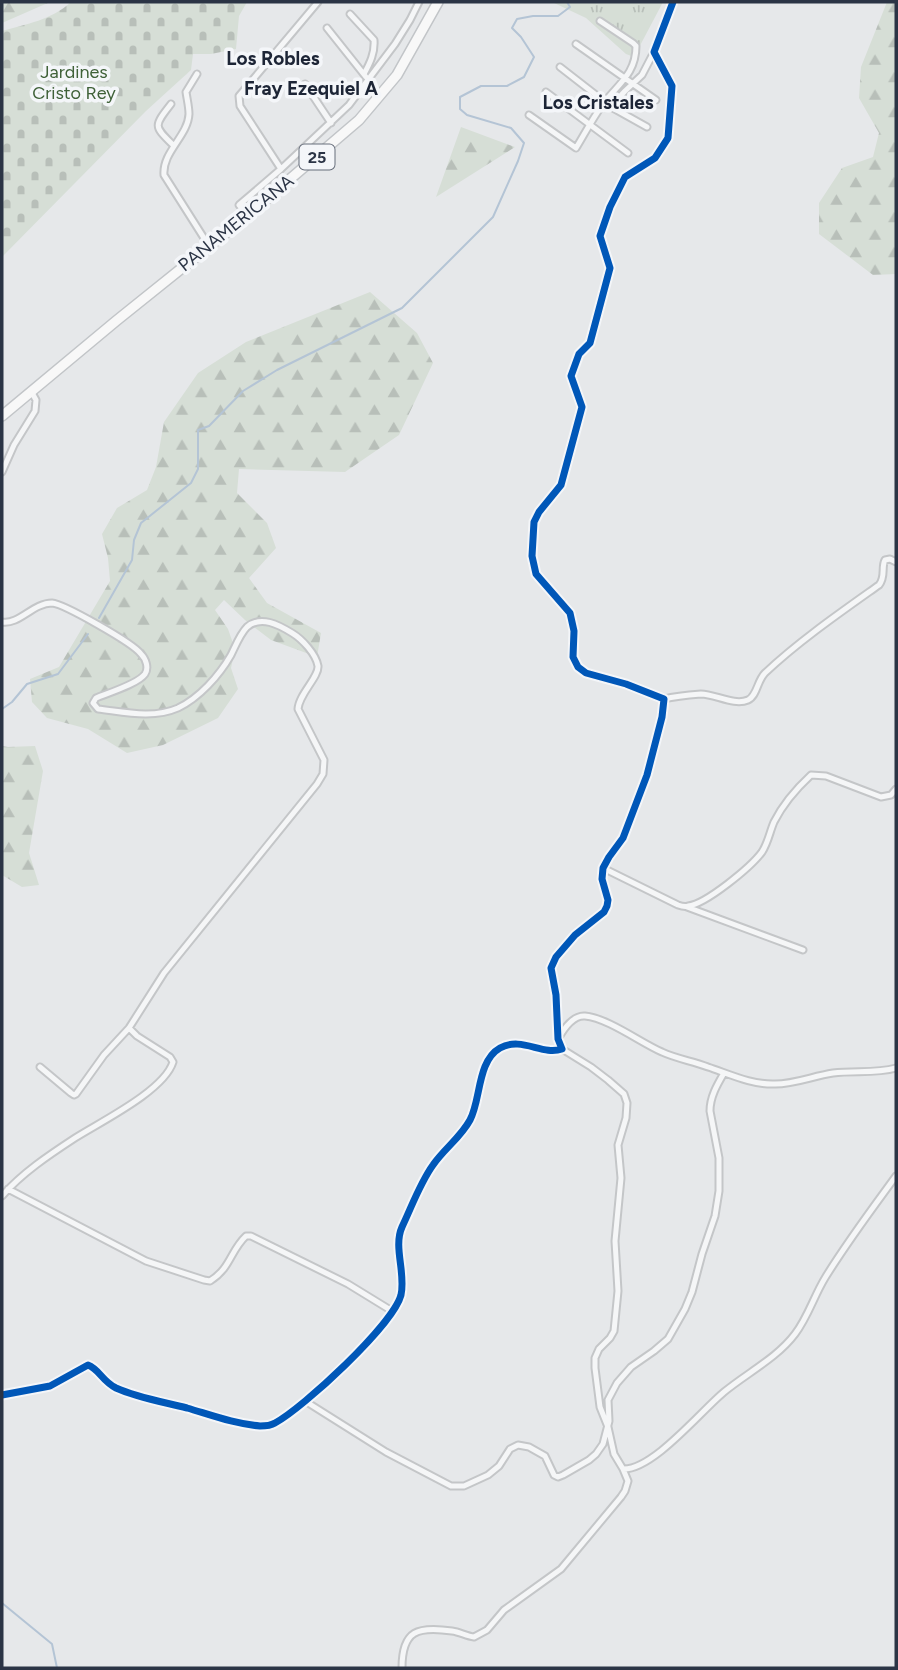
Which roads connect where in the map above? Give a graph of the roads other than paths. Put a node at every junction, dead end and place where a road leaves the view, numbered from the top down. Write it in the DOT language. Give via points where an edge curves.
graph roads {
  1 [pos="318,2"];
  2 [pos="419,2"];
  3 [pos="439,2"];
  4 [pos="673,2"];
  5 [pos="350,14"];
  6 [pos="600,21"];
  7 [pos="327,28"];
  8 [pos="576,44"];
  9 [pos="654,52"];
  10 [pos="559,68"];
  11 [pos="197,74"];
  12 [pos="366,77"];
  13 [pos="626,79"];
  14 [pos="305,84"];
  15 [pos="633,84"];
  16 [pos="546,92"];
  17 [pos="656,100"];
  18 [pos="605,102"];
  19 [pos="171,104"];
  20 [pos="529,115"];
  21 [pos="331,123"];
  22 [pos="590,125"];
  23 [pos="647,127"];
  24 [pos="174,146"];
  25 [pos="628,153"];
  26 [pos="281,169"];
  27 [pos="248,215"];
  28 [pos="209,246"];
  29 [pos="31,391"];
  30 [pos="2,416"];
  31 [pos="2,472"];
  32 [pos="896,562"];
  33 [pos="2,622"];
  34 [pos="664,699"];
  35 [pos="896,789"];
  36 [pos="603,867"];
  37 [pos="687,907"];
  38 [pos="803,950"];
  39 [pos="129,1028"];
  40 [pos="558,1039"];
  41 [pos="562,1049"];
  42 [pos="40,1068"];
  43 [pos="896,1068"];
  44 [pos="724,1073"];
  45 [pos="896,1176"];
  46 [pos="8,1189"];
  47 [pos="2,1196"];
  48 [pos="392,1311"];
  49 [pos="2,1395"];
  50 [pos="305,1401"];
  51 [pos="608,1426"];
  52 [pos="623,1469"];
  53 [pos="402,1668"];
  1 -- 26 [label="street" via="239,96 240,106"];
  2 -- 12 [label="street" via="395,44"];
  3 -- 27 [label="main road, PANAMERICANA / 25" via="397,75 359,120"];
  4 -- 9 [label="street"];
  5 -- 12 [label="street" via="374,40"];
  6 -- 13 [label="street" via="636,46"];
  7 -- 12 [label="street"];
  8 -- 13 [label="street"];
  9 -- 15 [label="street"];
  9 -- 34 [label="street" via="672,86 668,138 654,158 625,177 600,236 610,268 590,343 579,354 571,376 582,407 561,485 534,522 532,556 536,574 570,613 578,667"];
  10 -- 18 [label="street"];
  11 -- 24 [label="street" via="186,89 189,114"];
  12 -- 21 [label="street"];
  13 -- 15 [label="street"];
  13 -- 18 [label="street"];
  14 -- 21 [label="street"];
  15 -- 17 [label="street"];
  15 -- 23 [label="street" via="612,107"];
  16 -- 22 [label="street"];
  18 -- 22 [label="street"];
  19 -- 24 [label="street" via="158,125"];
  20 -- 22 [label="street" via="576,148"];
  21 -- 26 [label="street"];
  22 -- 25 [label="street"];
  24 -- 28 [label="street" via="164,175"];
  26 -- 27 [label="street" via="239,205"];
  27 -- 28 [label="main road, PANAMERICANA / 25"];
  28 -- 29 [label="main road, PANAMERICANA / 25"];
  29 -- 30 [label="main road, PANAMERICANA / 25"];
  29 -- 31 [label="street" via="35,411"];
  32 -- 34 [label="street" via="886,560 879,584 771,668 750,699 701,694"];
  33 -- 39 [label="street" via="54,603 139,651 146,666 144,676 96,698 93,703 98,709 152,714 181,706 206,687 247,627 261,621 294,634 318,664 298,709 324,760 323,774 170,965"];
  34 -- 36 [label="street" via="647,775 623,838"];
  35 -- 37 [label="street" via="881,797 826,776 811,775 776,818 758,856 706,898"];
  36 -- 37 [label="street"];
  36 -- 40 [label="street" via="608,900 604,912 575,935 551,968"];
  37 -- 38 [label="street"];
  39 -- 42 [label="street" via="74,1095"];
  39 -- 46 [label="street" via="170,1057 169,1072"];
  40 -- 41 [label="street"];
  40 -- 44 [label="street" via="575,1019 588,1016 672,1056"];
  41 -- 48 [label="street" via="511,1045 492,1056 471,1119 429,1171 401,1229 401,1296"];
  41 -- 51 [label="street" via="608,1080 627,1103 618,1145 618,1300 612,1335 599,1349 595,1368"];
  43 -- 44 [label="street" via="772,1084"];
  44 -- 51 [label="street" via="710,1102 720,1166 718,1206 695,1283 668,1339 617,1383 608,1400"];
  45 -- 52 [label="street" via="837,1259 786,1343 663,1448"];
  46 -- 47 [label="street"];
  46 -- 48 [label="street" via="146,1261 204,1280 210,1281 224,1270 240,1243 251,1236"];
  48 -- 50 [label="street" via="365,1346"];
  49 -- 50 [label="street" via="50,1386 88,1365 108,1384 127,1392 241,1423 271,1425"];
  50 -- 51 [label="street" via="386,1452 456,1487 488,1475 518,1445 541,1453 554,1475 563,1475 596,1454"];
  51 -- 52 [label="street" via="614,1454"];
  52 -- 53 [label="street" via="628,1481 625,1491 556,1573 479,1635 426,1630 411,1634"];
}
